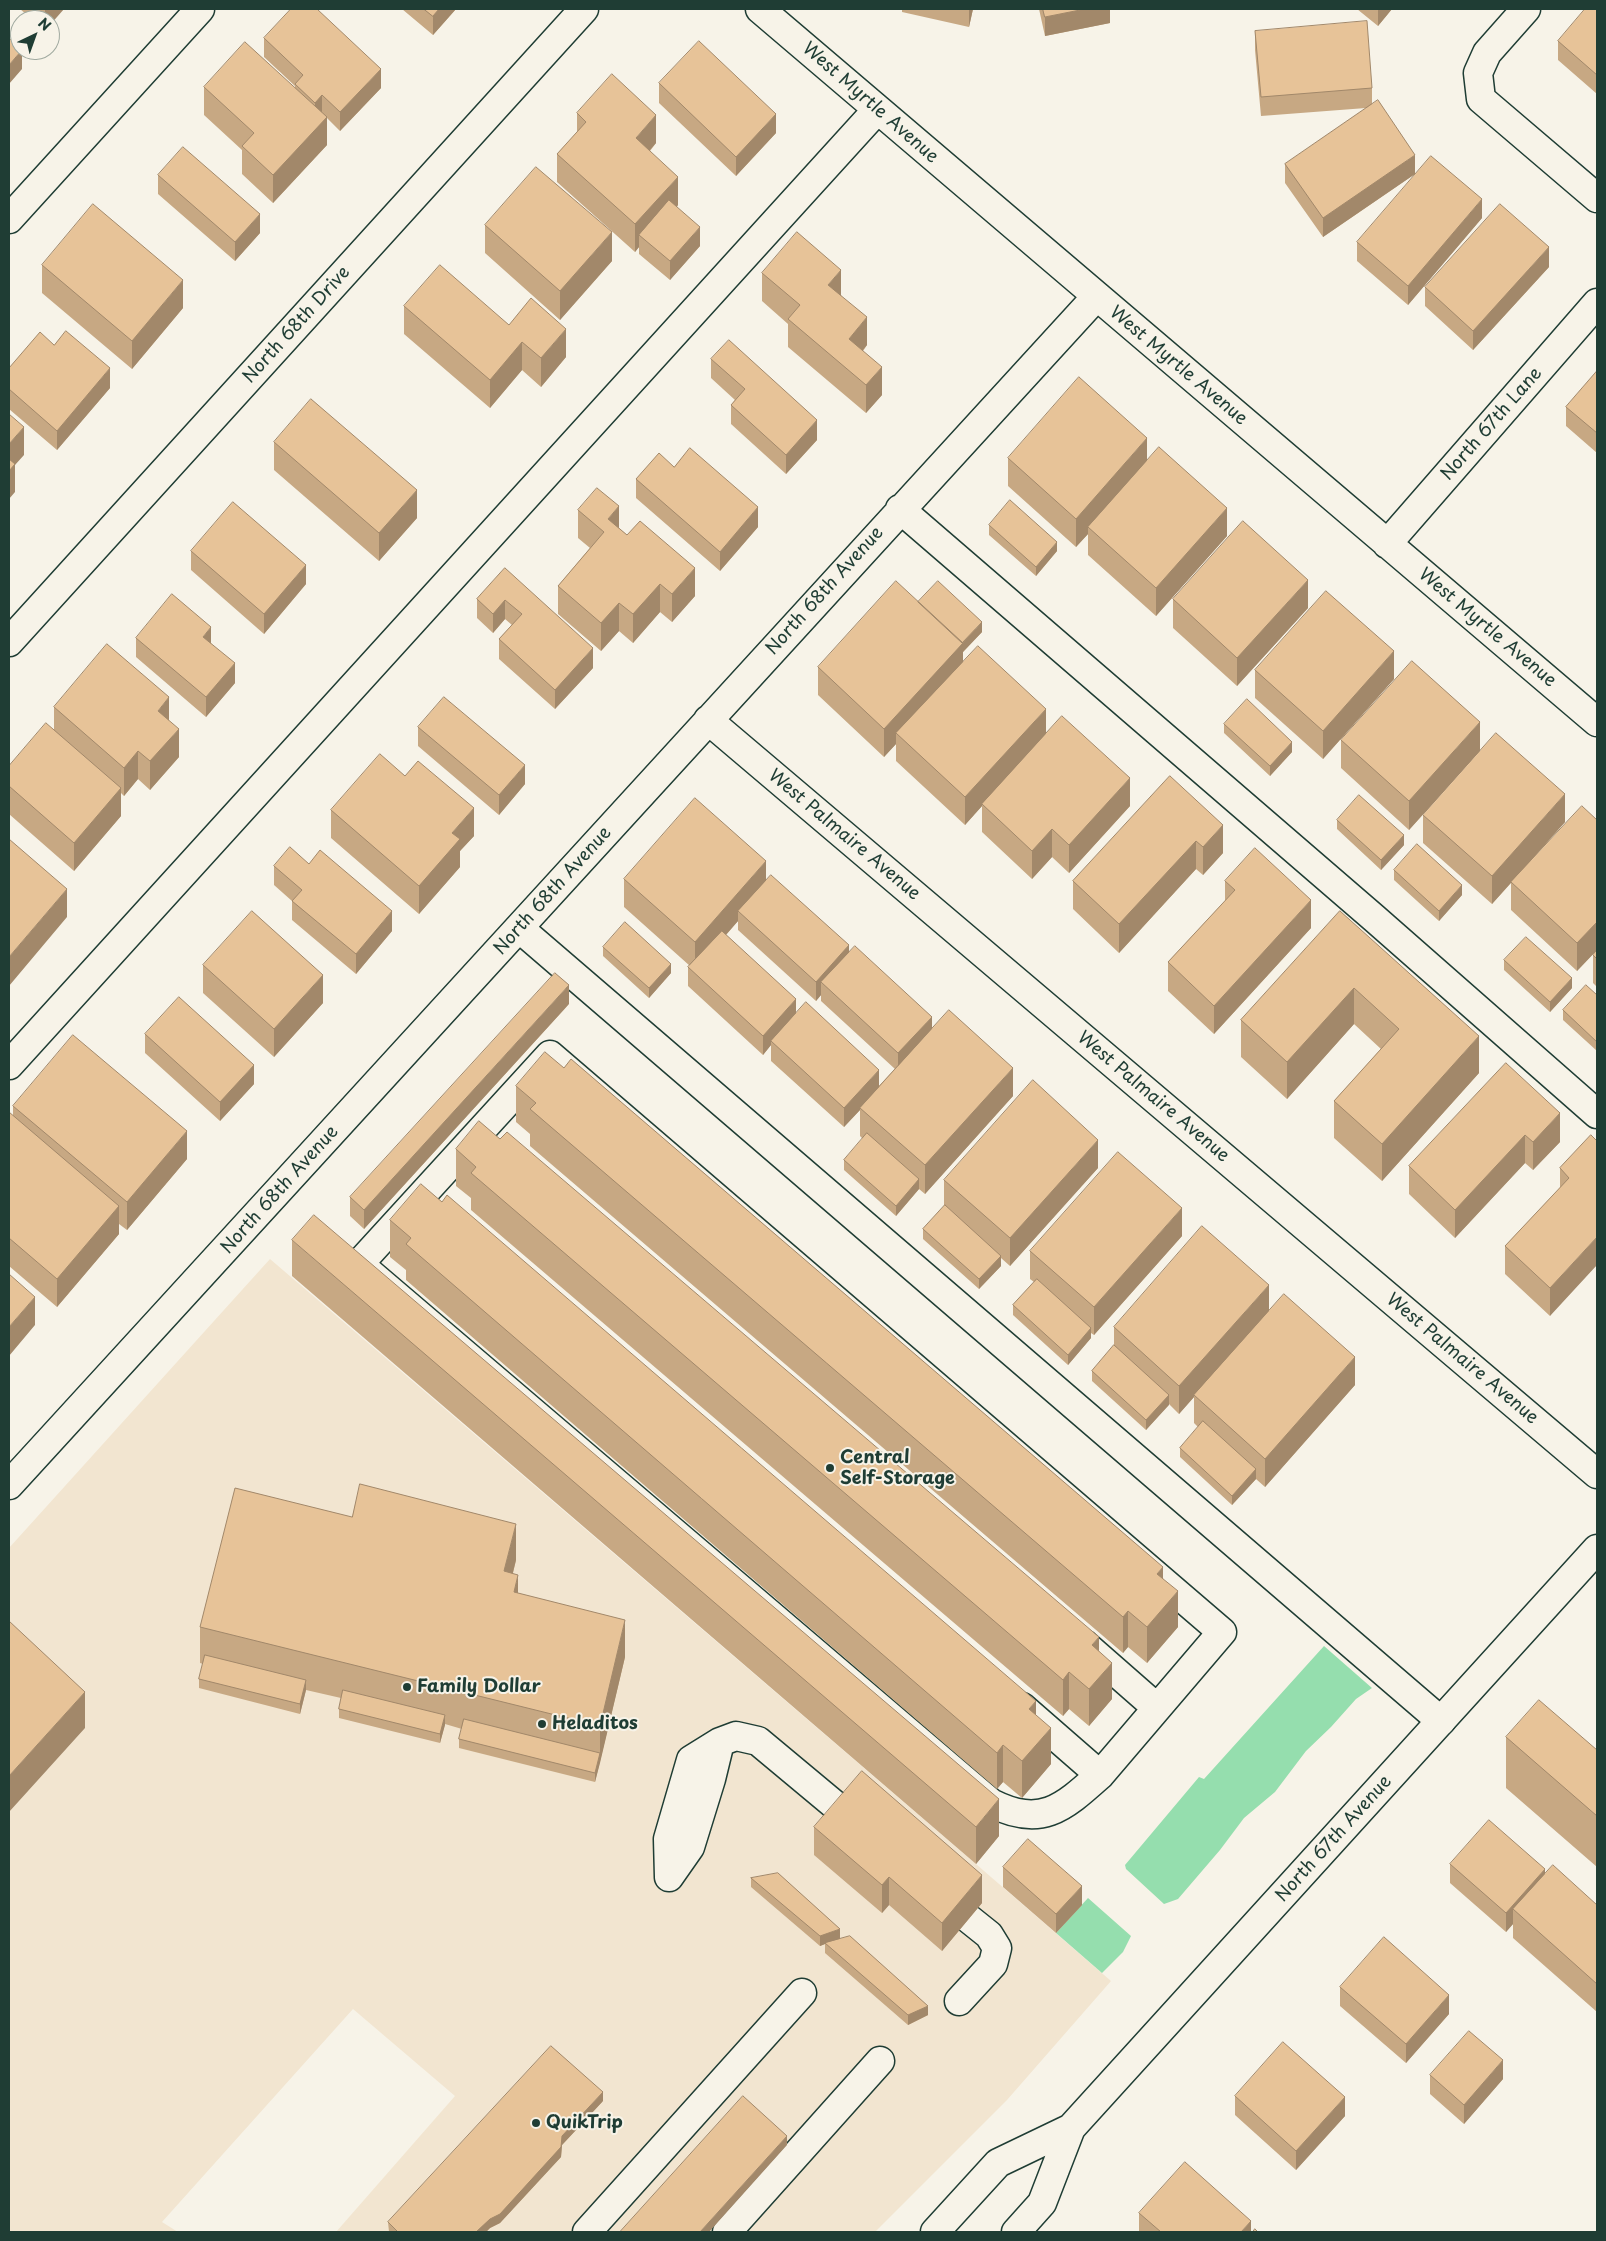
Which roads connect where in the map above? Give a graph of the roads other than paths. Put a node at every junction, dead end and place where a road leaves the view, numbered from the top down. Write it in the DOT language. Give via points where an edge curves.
graph roads {
  1 [pos="200,9"];
  2 [pos="584,9"];
  3 [pos="760,9"];
  4 [pos="1526,9"];
  5 [pos="877,110"];
  6 [pos="1597,198"];
  7 [pos="9,219"];
  8 [pos="1096,297"];
  9 [pos="1597,303"];
  10 [pos="900,509"];
  11 [pos="1387,544"];
  12 [pos="9,642"];
  13 [pos="708,720"];
  14 [pos="1597,722"];
  15 [pos="518,928"];
  16 [pos="9,1065"];
  17 [pos="1597,1114"];
  18 [pos="1597,1474"];
  19 [pos="9,1485"];
  20 [pos="1597,1549"];
  21 [pos="1067,1629"];
  22 [pos="1002,1690"];
  23 [pos="1157,1708"];
  24 [pos="1441,1721"];
  25 [pos="1100,1774"];
  26 [pos="848,1816"];
  27 [pos="668,1877"];
  28 [pos="969,1919"];
  29 [pos="802,1993"];
  30 [pos="959,2001"];
  31 [pos="880,2061"];
  32 [pos="1070,2128"];
  33 [pos="587,2232"];
  34 [pos="727,2232"];
  35 [pos="935,2232"];
  36 [pos="1016,2232"];
  1 -- 7 [label="street"];
  2 -- 12 [label="street, North 68th Drive"];
  3 -- 5 [label="street, West Myrtle Avenue"];
  4 -- 6 [label="street" via="1487,53 1478,73 1481,99"];
  5 -- 8 [label="street, West Myrtle Avenue"];
  5 -- 16 [label="street"];
  8 -- 10 [label="street, North 68th Avenue"];
  8 -- 11 [label="street, West Myrtle Avenue"];
  9 -- 11 [label="street, North 67th Lane"];
  10 -- 13 [label="street, North 68th Avenue"];
  10 -- 17 [label="street"];
  11 -- 14 [label="street, West Myrtle Avenue"];
  13 -- 15 [label="street, North 68th Avenue"];
  13 -- 18 [label="street, West Palmaire Avenue"];
  15 -- 19 [label="street, North 68th Avenue"];
  15 -- 24 [label="street"];
  20 -- 24 [label="street, North 67th Avenue"];
  21 -- 23 [label="street"];
  22 -- 25 [label="street"];
  23 -- 25 [label="street"];
  23 -- 25 [label="street" via="1222,1632 550,1054 494,1132 433,1198 360,1264 991,1803 1010,1812 1041,1814 1078,1795"];
  24 -- 32 [label="street, North 67th Avenue"];
  26 -- 27 [label="street" via="758,1741 736,1736 691,1760 668,1839"];
  28 -- 30 [label="street" via="989,1935 997,1948 993,1964"];
  29 -- 33 [label="street"];
  31 -- 34 [label="street"];
  32 -- 35 [label="street, North 67th Avenue" via="998,2163"];
  32 -- 36 [label="street, North 67th Avenue" via="1042,2203"];
}
